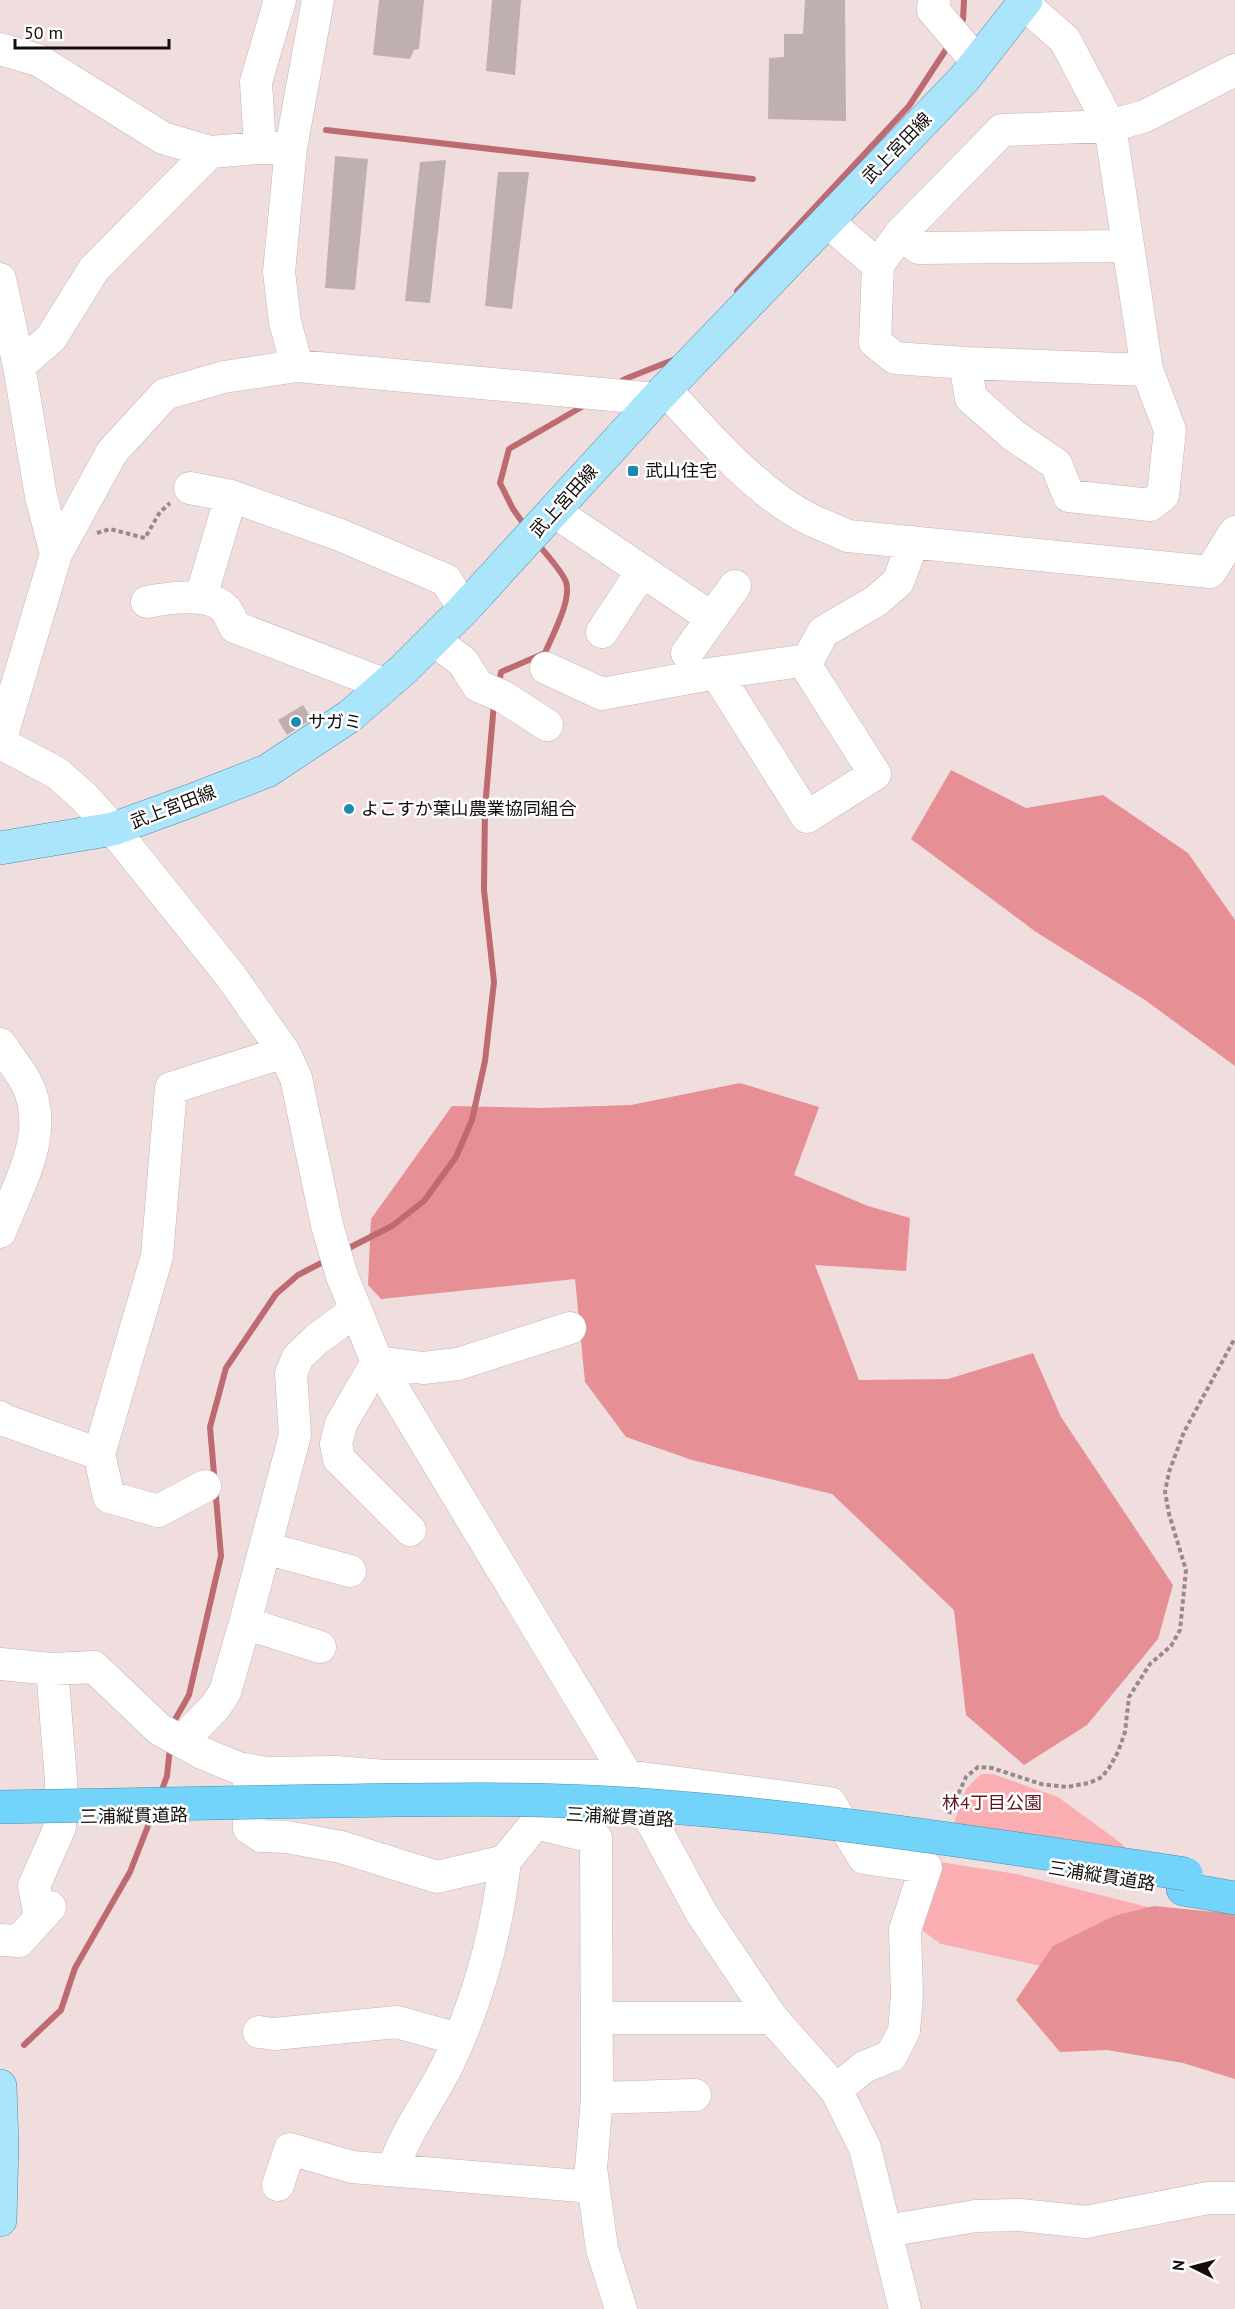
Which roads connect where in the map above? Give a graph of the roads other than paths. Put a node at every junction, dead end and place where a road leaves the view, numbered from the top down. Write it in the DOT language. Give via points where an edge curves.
graph roads {
  1 [pos="280,0"];
  2 [pos="318,0"];
  3 [pos="934,0"];
  4 [pos="1025,2"];
  5 [pos="0,49"];
  6 [pos="977,62"];
  7 [pos="1235,70"];
  8 [pos="1110,126"];
  9 [pos="260,148"];
  10 [pos="291,148"];
  11 [pos="210,152"];
  12 [pos="828,220"];
  13 [pos="900,234"];
  14 [pos="1128,246"];
  15 [pos="878,265"];
  16 [pos="0,279"];
  17 [pos="965,363"];
  18 [pos="19,366"];
  19 [pos="297,366"];
  20 [pos="1147,370"];
  21 [pos="661,394"];
  22 [pos="190,488"];
  23 [pos="231,496"];
  24 [pos="540,528"];
  25 [pos="1235,532"];
  26 [pos="914,542"];
  27 [pos="58,550"];
  28 [pos="642,571"];
  29 [pos="735,586"];
  30 [pos="201,597"];
  31 [pos="147,602"];
  32 [pos="464,609"];
  33 [pos="712,618"];
  34 [pos="602,632"];
  35 [pos="434,640"];
  36 [pos="687,653"];
  37 [pos="803,661"];
  38 [pos="546,668"];
  39 [pos="716,673"];
  40 [pos="386,685"];
  41 [pos="547,725"];
  42 [pos="0,742"];
  43 [pos="113,830"];
  44 [pos="0,848"];
  45 [pos="0,1044"];
  46 [pos="284,1052"];
  47 [pos="0,1232"];
  48 [pos="355,1311"];
  49 [pos="570,1328"];
  50 [pos="377,1362"];
  51 [pos="0,1417"];
  52 [pos="99,1454"];
  53 [pos="205,1486"];
  54 [pos="410,1530"];
  55 [pos="265,1548"];
  56 [pos="350,1571"];
  57 [pos="245,1623"];
  58 [pos="320,1647"];
  59 [pos="0,1664"];
  60 [pos="52,1669"];
  61 [pos="182,1741"];
  62 [pos="249,1770"];
  63 [pos="627,1776"];
  64 [pos="548,1778"];
  65 [pos="0,1807"];
  66 [pos="0,1819"];
  67 [pos="536,1823"];
  68 [pos="505,1861"];
  69 [pos="1185,1881"];
  70 [pos="1235,1881"];
  71 [pos="1235,1898"];
  72 [pos="0,1940"];
  73 [pos="597,2018"];
  74 [pos="772,2018"];
  75 [pos="259,2032"];
  76 [pos="458,2039"];
  77 [pos="0,2086"];
  78 [pos="836,2090"];
  79 [pos="695,2095"];
  80 [pos="597,2098"];
  81 [pos="393,2170"];
  82 [pos="278,2185"];
  83 [pos="593,2187"];
  84 [pos="1235,2198"];
  85 [pos="0,2220"];
  86 [pos="886,2231"];
  87 [pos="621,2309"];
  88 [pos="905,2309"];
  1 -- 9 [label="street" via="256,82"];
  2 -- 10 [label="street"];
  3 -- 6 [label="street" via="933,10"];
  4 -- 6 [label="main road, 武上宮田線"];
  4 -- 8 [label="street" via="1065,40"];
  5 -- 11 [label="street" via="39,60 162,138"];
  6 -- 12 [label="main road, 武上宮田線"];
  7 -- 8 [label="street" via="1145,116"];
  8 -- 13 [label="street" via="1002,130"];
  8 -- 14 [label="street"];
  9 -- 10 [label="street"];
  9 -- 11 [label="street"];
  10 -- 19 [label="street" via="279,273 285,322"];
  11 -- 18 [label="street" via="93,269 51,338"];
  12 -- 15 [label="street"];
  12 -- 21 [label="main road, 武上宮田線"];
  13 -- 14 [label="street" via="920,248"];
  13 -- 15 [label="street"];
  14 -- 20 [label="street"];
  15 -- 17 [label="street" via="875,342 895,358"];
  16 -- 18 [label="street"];
  17 -- 20 [label="street"];
  17 -- 20 [label="street" via="971,398 1013,435 1056,464 1069,496 1150,505 1163,495 1170,430"];
  18 -- 27 [label="street" via="41,496"];
  19 -- 21 [label="street"];
  19 -- 27 [label="street" via="224,377 165,394 112,452"];
  21 -- 24 [label="main road, 武上宮田線"];
  21 -- 26 [label="street" via="764,489 808,518 848,536"];
  22 -- 23 [label="street"];
  23 -- 30 [label="street"];
  23 -- 32 [label="street" via="340,535 446,580"];
  24 -- 28 [label="street"];
  24 -- 32 [label="main road, 武上宮田線"];
  25 -- 26 [label="street" via="1210,572"];
  26 -- 37 [label="street" via="898,582 876,601 823,632 808,660"];
  27 -- 42 [label="street"];
  28 -- 33 [label="street"];
  28 -- 34 [label="street"];
  29 -- 33 [label="street"];
  30 -- 31 [label="street"];
  30 -- 40 [label="street" via="225,608 235,627"];
  32 -- 35 [label="main road, 武上宮田線"];
  33 -- 36 [label="street"];
  35 -- 40 [label="main road, 武上宮田線"];
  35 -- 41 [label="street" via="463,662 490,691"];
  37 -- 39 [label="street"];
  37 -- 39 [label="street" via="874,774 807,817"];
  38 -- 39 [label="street" via="602,694"];
  40 -- 43 [label="main road, 武上宮田線" via="350,716 267,771"];
  42 -- 43 [label="street" via="57,773"];
  43 -- 44 [label="main road, 武上宮田線"];
  43 -- 46 [label="street" via="230,975"];
  45 -- 47 [label="street" via="26,1083 37,1125 34,1145"];
  46 -- 48 [label="street" via="296,1078 327,1225"];
  46 -- 52 [label="street" via="171,1088 158,1256"];
  48 -- 50 [label="street"];
  48 -- 55 [label="street" via="304,1351 291,1374 295,1435"];
  49 -- 50 [label="street" via="458,1365 423,1368"];
  50 -- 54 [label="street" via="341,1424 336,1444 339,1459"];
  50 -- 63 [label="street"];
  51 -- 52 [label="street"];
  52 -- 53 [label="street" via="109,1497 158,1510"];
  55 -- 56 [label="street"];
  55 -- 57 [label="street"];
  57 -- 58 [label="street"];
  57 -- 61 [label="street" via="225,1692"];
  59 -- 60 [label="street"];
  60 -- 61 [label="street" via="94,1667 159,1729"];
  60 -- 72 [label="street" via="61,1780 60,1827 34,1886 45,1912 19,1941"];
  61 -- 62 [label="street" via="211,1757"];
  62 -- 64 [label="street"];
  62 -- 68 [label="street" via="249,1828 261,1836 341,1847 437,1877"];
  63 -- 64 [label="street"];
  63 -- 74 [label="street" via="702,1914"];
  63 -- 78 [label="street" via="830,1803 864,1858 926,1867 905,1930 908,1995 904,2031 891,2056 864,2067"];
  64 -- 67 [label="street"];
  65 -- 69 [label="highway, 三浦縦貫道路, bridge" via="402,1800 593,1802 720,1811 908,1833"];
  66 -- 69 [label="highway, 三浦縦貫道路" via="402,1812 701,1821"];
  67 -- 68 [label="street"];
  67 -- 73 [label="street" via="596,1838"];
  68 -- 76 [label="street" via="501,1900 477,1990"];
  69 -- 70 [label="highway, 三浦縦貫道路"];
  69 -- 71 [label="highway, 三浦縦貫道路"];
  73 -- 74 [label="street"];
  73 -- 80 [label="street"];
  74 -- 78 [label="street"];
  75 -- 76 [label="street" via="274,2034 397,2022"];
  76 -- 81 [label="street" via="399,2150"];
  77 -- 85 [label="main road"];
  78 -- 86 [label="street" via="865,2148"];
  79 -- 80 [label="street"];
  80 -- 83 [label="street"];
  81 -- 82 [label="street" via="352,2167 290,2149"];
  81 -- 83 [label="street"];
  83 -- 87 [label="street" via="602,2248"];
  84 -- 86 [label="street" via="1208,2198 1086,2222 1020,2215 976,2216"];
  86 -- 88 [label="street"];
}
